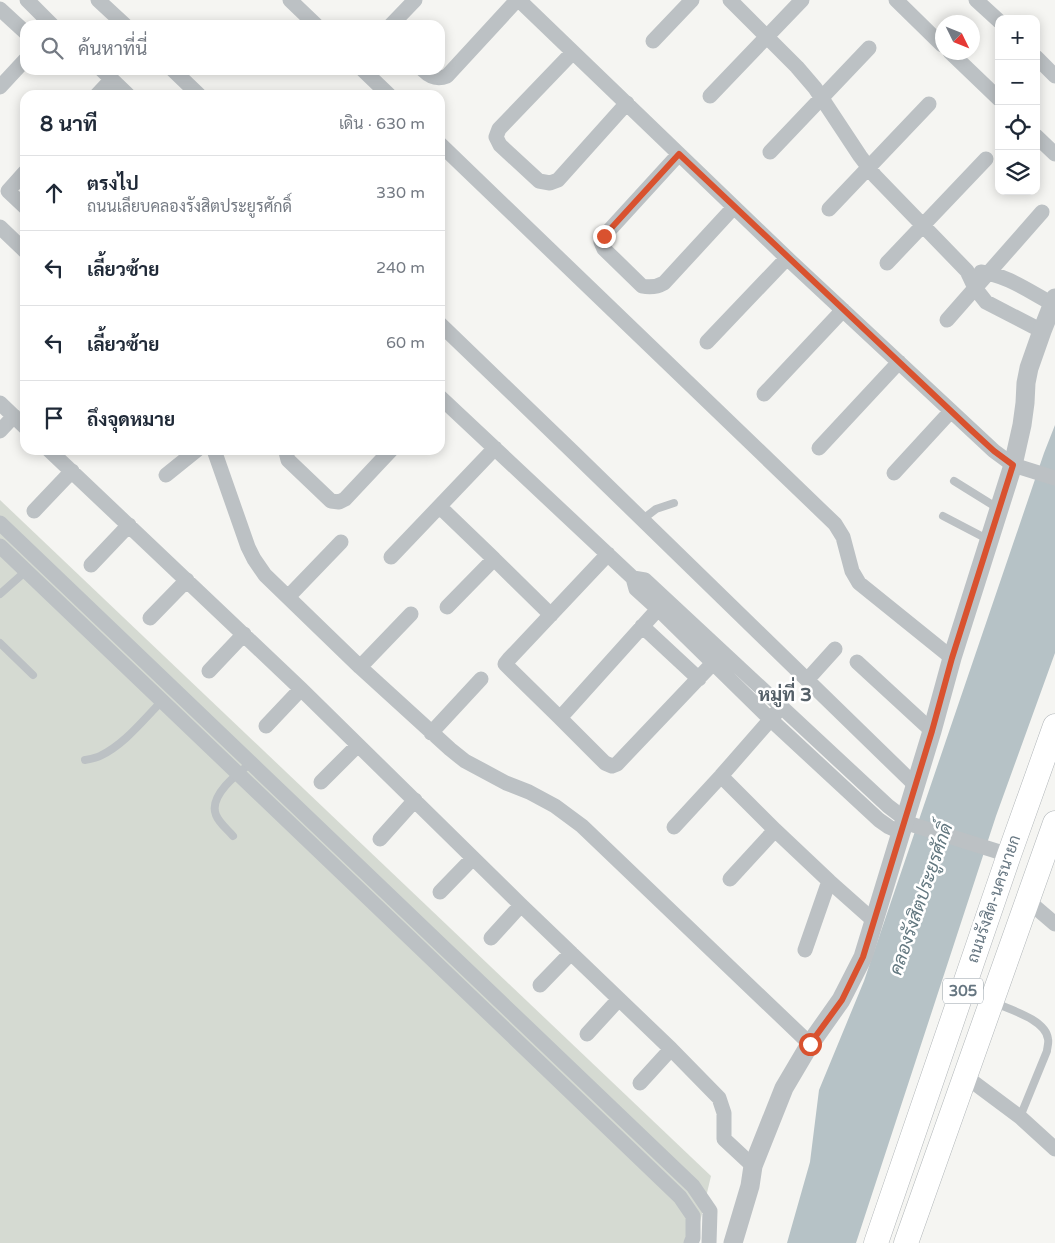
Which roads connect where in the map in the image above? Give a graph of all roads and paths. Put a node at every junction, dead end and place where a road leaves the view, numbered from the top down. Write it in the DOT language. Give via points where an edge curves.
graph roads {
  1 [pos="27,0"];
  2 [pos="98,0"];
  3 [pos="290,0"];
  4 [pos="415,0"];
  5 [pos="518,0"];
  6 [pos="692,0"];
  7 [pos="730,0"];
  8 [pos="802,0"];
  9 [pos="896,0"];
  10 [pos="976,0"];
  11 [pos="0,9"];
  12 [pos="995,17"];
  13 [pos="47,20"];
  14 [pos="120,20"];
  15 [pos="311,20"];
  16 [pos="396,20"];
  17 [pos="20,27"];
  18 [pos="767,36"];
  19 [pos="935,38"];
  20 [pos="653,41"];
  21 [pos="869,48"];
  22 [pos="573,52"];
  23 [pos="958,60"];
  24 [pos="1038,60"];
  25 [pos="20,65"];
  26 [pos="107,75"];
  27 [pos="178,75"];
  28 [pos="368,75"];
  29 [pos="427,75"];
  30 [pos="1055,76"];
  31 [pos="0,87"];
  32 [pos="100,90"];
  33 [pos="123,90"];
  34 [pos="195,90"];
  35 [pos="384,90"];
  36 [pos="995,95"];
  37 [pos="710,96"];
  38 [pos="821,98"];
  39 [pos="627,103"];
  40 [pos="928,104"];
  41 [pos="1040,140"];
  42 [pos="445,149"];
  43 [pos="770,152"];
  44 [pos="679,154"];
  45 [pos="1055,154"];
  46 [pos="986,159"];
  47 [pos="868,168"];
  48 [pos="20,178"];
  49 [pos="20,202"];
  50 [pos="734,207"];
  51 [pos="829,209"];
  52 [pos="1042,212"];
  53 [pos="923,225"];
  54 [pos="0,227"];
  55 [pos="20,246"];
  56 [pos="787,258"];
  57 [pos="886,263"];
  58 [pos="967,271"];
  59 [pos="988,273"];
  60 [pos="975,288"];
  61 [pos="1054,301"];
  62 [pos="843,310"];
  63 [pos="947,320"];
  64 [pos="445,329"];
  65 [pos="1042,331"];
  66 [pos="707,342"];
  67 [pos="899,362"];
  68 [pos="764,394"];
  69 [pos="445,402"];
  70 [pos="0,403"];
  71 [pos="951,411"];
  72 [pos="14,416"];
  73 [pos="20,422"];
  74 [pos="0,431"];
  75 [pos="495,448"];
  76 [pos="819,448"];
  77 [pos="54,455"];
  78 [pos="190,455"];
  79 [pos="216,455"];
  80 [pos="287,455"];
  81 [pos="385,455"];
  82 [pos="1021,467"];
  83 [pos="72,471"];
  84 [pos="894,473"];
  85 [pos="166,475"];
  86 [pos="1055,478"];
  87 [pos="954,481"];
  88 [pos="674,503"];
  89 [pos="440,507"];
  90 [pos="999,509"];
  91 [pos="34,511"];
  92 [pos="943,516"];
  93 [pos="643,519"];
  94 [pos="0,522"];
  95 [pos="130,526"];
  96 [pos="989,540"];
  97 [pos="341,542"];
  98 [pos="0,546"];
  99 [pos="608,554"];
  100 [pos="392,557"];
  101 [pos="494,559"];
  102 [pos="91,565"];
  103 [pos="26,571"];
  104 [pos="633,578"];
  105 [pos="187,580"];
  106 [pos="0,594"];
  107 [pos="75,594"];
  108 [pos="288,597"];
  109 [pos="63,606"];
  110 [pos="448,607"];
  111 [pos="658,609"];
  112 [pos="411,614"];
  113 [pos="551,615"];
  114 [pos="150,618"];
  115 [pos="642,626"];
  116 [pos="244,634"];
  117 [pos="0,643"];
  118 [pos="835,649"];
  119 [pos="952,658"];
  120 [pos="858,662"];
  121 [pos="713,663"];
  122 [pos="360,667"];
  123 [pos="209,671"];
  124 [pos="34,675"];
  125 [pos="481,679"];
  126 [pos="699,679"];
  127 [pos="807,680"];
  128 [pos="301,689"];
  129 [pos="162,701"];
  130 [pos="782,707"];
  131 [pos="560,718"];
  132 [pos="770,719"];
  133 [pos="266,726"];
  134 [pos="932,731"];
  135 [pos="432,733"];
  136 [pos="1053,736"];
  137 [pos="358,745"];
  138 [pos="85,760"];
  139 [pos="251,763"];
  140 [pos="238,774"];
  141 [pos="721,776"];
  142 [pos="321,782"];
  143 [pos="915,785"];
  144 [pos="415,800"];
  145 [pos="1055,823"];
  146 [pos="906,825"];
  147 [pos="674,827"];
  148 [pos="775,830"];
  149 [pos="234,836"];
  150 [pos="380,839"];
  151 [pos="1051,850"];
  152 [pos="1005,854"];
  153 [pos="473,858"];
  154 [pos="730,879"];
  155 [pos="829,881"];
  156 [pos="440,892"];
  157 [pos="1027,900"];
  158 [pos="521,905"];
  159 [pos="874,920"];
  160 [pos="1055,924"];
  161 [pos="424,927"];
  162 [pos="491,938"];
  163 [pos="412,940"];
  164 [pos="805,950"];
  165 [pos="571,953"];
  166 [pos="540,985"];
  167 [pos="619,999"];
  168 [pos="992,1001"];
  169 [pos="586,1034"];
  170 [pos="810,1044"];
  171 [pos="671,1049"];
  172 [pos="965,1076"];
  173 [pos="640,1082"];
  174 [pos="592,1090"];
  175 [pos="580,1102"];
  176 [pos="1020,1117"];
  177 [pos="1054,1146"];
  178 [pos="753,1166"];
  179 [pos="691,1243"];
  180 [pos="709,1243"];
  181 [pos="733,1243"];
  182 [pos="876,1243"];
  183 [pos="906,1243"];
  1 -- 13 [label="street"];
  2 -- 14 [label="street"];
  3 -- 15 [label="street"];
  4 -- 16 [label="street"];
  5 -- 22 [label="street"];
  5 -- 29 [label="street" via="447,76 441,79"];
  6 -- 20 [label="street"];
  7 -- 18 [label="street"];
  8 -- 18 [label="street"];
  9 -- 19 [label="street"];
  10 -- 12 [label="street"];
  11 -- 17 [label="street"];
  18 -- 37 [label="street"];
  18 -- 38 [label="street"];
  21 -- 38 [label="street"];
  22 -- 39 [label="street"];
  22 -- 39 [label="street" via="499,129 496,137 500,145 539,181 550,183 558,180"];
  23 -- 36 [label="street"];
  24 -- 30 [label="street"];
  25 -- 31 [label="street"];
  26 -- 32 [label="street"];
  26 -- 33 [label="street"];
  27 -- 34 [label="street"];
  28 -- 35 [label="street"];
  38 -- 43 [label="street"];
  38 -- 47 [label="street"];
  39 -- 44 [label="street"];
  40 -- 47 [label="street"];
  41 -- 45 [label="street"];
  42 -- 119 [label="street" via="835,524 859,583"];
  44 -- 50 [label="street"];
  44 -- 50 [label="street" via="601,242 604,249 642,286 650,288 664,283"];
  46 -- 53 [label="street"];
  47 -- 51 [label="street"];
  47 -- 53 [label="street"];
  48 -- 49 [label="street" via="8,191"];
  50 -- 56 [label="street"];
  52 -- 59 [label="street"];
  53 -- 57 [label="street"];
  53 -- 58 [label="street"];
  54 -- 55 [label="street"];
  56 -- 62 [label="street"];
  56 -- 66 [label="street"];
  58 -- 59 [label="street"];
  58 -- 60 [label="street"];
  59 -- 60 [label="street"];
  59 -- 61 [label="street"];
  60 -- 63 [label="street"];
  60 -- 65 [label="street" via="986,302"];
  61 -- 65 [label="street"];
  62 -- 67 [label="street"];
  62 -- 68 [label="street"];
  64 -- 93 [label="street"];
  65 -- 82 [label="street" via="1026,383"];
  67 -- 71 [label="street"];
  67 -- 76 [label="street"];
  69 -- 75 [label="street"];
  70 -- 72 [label="street"];
  71 -- 82 [label="street" via="994,451"];
  71 -- 84 [label="street"];
  72 -- 73 [label="street"];
  72 -- 74 [label="street"];
  75 -- 89 [label="street"];
  75 -- 99 [label="street"];
  77 -- 83 [label="street"];
  78 -- 85 [label="street"];
  79 -- 108 [label="street" via="254,559"];
  80 -- 81 [label="street" via="288,460 331,501 339,502"];
  82 -- 86 [label="street"];
  82 -- 90 [label="street"];
  83 -- 91 [label="street"];
  83 -- 95 [label="street"];
  87 -- 90 [label="lane"];
  88 -- 93 [label="lane" via="656,509"];
  89 -- 100 [label="street"];
  89 -- 101 [label="street"];
  90 -- 96 [label="street"];
  92 -- 96 [label="lane"];
  93 -- 127 [label="street"];
  94 -- 107 [label="street"];
  95 -- 102 [label="street"];
  95 -- 105 [label="street"];
  96 -- 119 [label="street"];
  97 -- 108 [label="street"];
  98 -- 103 [label="street"];
  99 -- 104 [label="street"];
  99 -- 113 [label="street"];
  101 -- 110 [label="street"];
  101 -- 113 [label="street"];
  103 -- 106 [label="lane"];
  103 -- 109 [label="street"];
  104 -- 111 [label="street" via="636,589"];
  104 -- 130 [label="street" via="645,580"];
  105 -- 114 [label="street"];
  105 -- 116 [label="street"];
  107 -- 109 [label="street"];
  107 -- 139 [label="street"];
  108 -- 122 [label="street"];
  109 -- 129 [label="street"];
  111 -- 115 [label="street"];
  111 -- 121 [label="street"];
  112 -- 122 [label="street"];
  113 -- 131 [label="street" via="505,664"];
  115 -- 126 [label="street"];
  115 -- 131 [label="street"];
  116 -- 123 [label="street"];
  116 -- 128 [label="street"];
  117 -- 124 [label="lane"];
  118 -- 127 [label="street"];
  119 -- 134 [label="street"];
  120 -- 134 [label="street"];
  121 -- 126 [label="street"];
  121 -- 132 [label="street"];
  122 -- 135 [label="street"];
  125 -- 135 [label="street"];
  126 -- 131 [label="street" via="612,766 606,764"];
  127 -- 143 [label="street"];
  128 -- 133 [label="street"];
  128 -- 137 [label="street"];
  129 -- 138 [label="lane" via="122,741 98,757"];
  129 -- 140 [label="street"];
  130 -- 132 [label="street"];
  130 -- 146 [label="street"];
  132 -- 141 [label="street"];
  132 -- 146 [label="street" via="879,820 888,827"];
  134 -- 143 [label="street"];
  135 -- 170 [label="street" via="465,761 555,806 582,826"];
  136 -- 152 [label="main road, ถนนรังสิต-นครนายก / 305"];
  137 -- 142 [label="street"];
  137 -- 144 [label="street"];
  139 -- 140 [label="lane"];
  139 -- 161 [label="street"];
  140 -- 149 [label="lane" via="218,795 215,805 216,815"];
  140 -- 163 [label="street"];
  141 -- 147 [label="street"];
  141 -- 148 [label="street"];
  143 -- 146 [label="street"];
  144 -- 150 [label="street"];
  144 -- 153 [label="street"];
  145 -- 151 [label="main road, ถนนรังสิต-นครนายก / 305"];
  146 -- 152 [label="street"];
  146 -- 159 [label="street"];
  148 -- 154 [label="street"];
  148 -- 155 [label="street"];
  151 -- 157 [label="main road, ถนนรังสิต-นครนายก / 305"];
  152 -- 182 [label="main road, ถนนรังสิต-นครนายก / 305"];
  153 -- 156 [label="street"];
  153 -- 158 [label="street"];
  155 -- 159 [label="street"];
  155 -- 164 [label="street"];
  157 -- 160 [label="street"];
  157 -- 168 [label="main road, ถนนรังสิต-นครนายก / 305"];
  158 -- 162 [label="street"];
  158 -- 165 [label="street"];
  159 -- 170 [label="street" via="853,979"];
  161 -- 163 [label="street"];
  161 -- 174 [label="street"];
  163 -- 175 [label="street"];
  165 -- 166 [label="street"];
  165 -- 167 [label="street"];
  167 -- 169 [label="street"];
  167 -- 171 [label="street"];
  168 -- 172 [label="main road, ถนนรังสิต-นครนายก / 305"];
  168 -- 176 [label="lane" via="1037,1022 1049,1040"];
  170 -- 178 [label="street" via="784,1088"];
  171 -- 173 [label="street"];
  171 -- 178 [label="street" via="719,1098 724,1113 724,1138"];
  172 -- 176 [label="street"];
  172 -- 183 [label="main road, ถนนรังสิต-นครนายก / 305"];
  174 -- 175 [label="street"];
  174 -- 180 [label="street" via="693,1186 710,1211"];
  175 -- 179 [label="street" via="680,1197 693,1216"];
  176 -- 177 [label="street"];
  178 -- 181 [label="street"];
}
